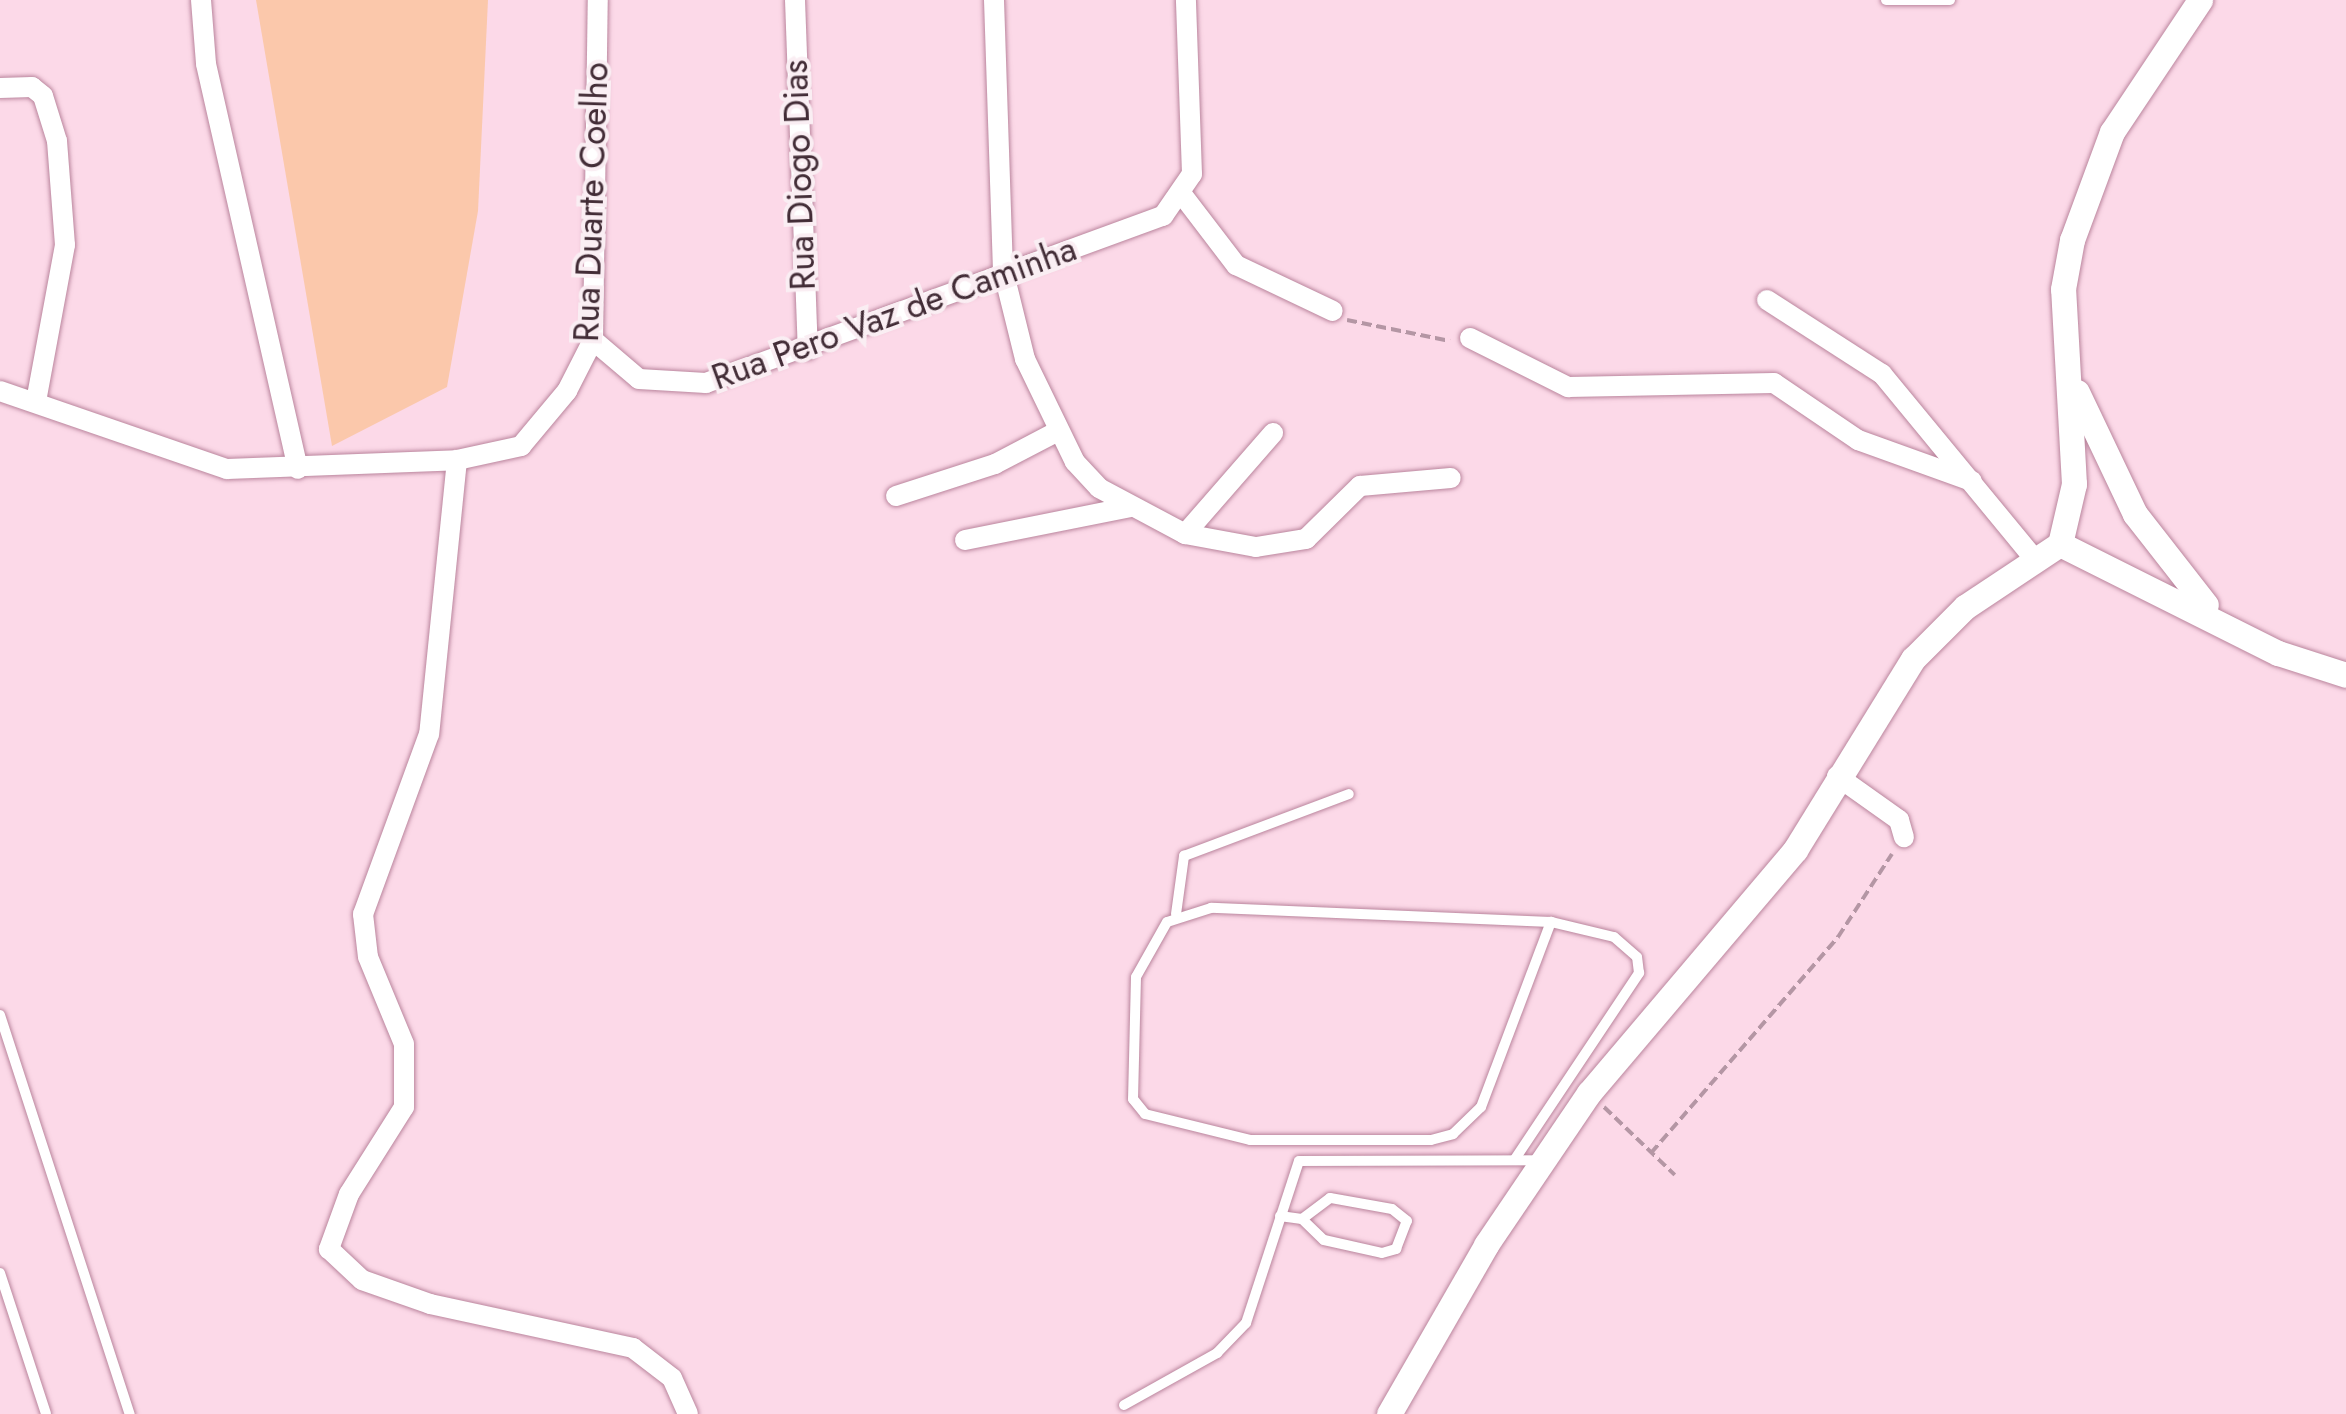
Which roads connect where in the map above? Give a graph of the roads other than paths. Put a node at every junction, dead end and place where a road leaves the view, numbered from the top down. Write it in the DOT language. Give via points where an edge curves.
graph roads {
  1 [pos="201,0"];
  2 [pos="598,0"];
  3 [pos="795,0"];
  4 [pos="994,0"];
  5 [pos="1186,0"];
  6 [pos="1886,0"];
  7 [pos="1950,0"];
  8 [pos="2200,0"];
  9 [pos="0,88"];
  10 [pos="1184,197"];
  11 [pos="1003,270"];
  12 [pos="1767,300"];
  13 [pos="1334,311"];
  14 [pos="1470,338"];
  15 [pos="593,340"];
  16 [pos="808,350"];
  17 [pos="2075,388"];
  18 [pos="0,391"];
  19 [pos="36,402"];
  20 [pos="1058,431"];
  21 [pos="1273,433"];
  22 [pos="458,460"];
  23 [pos="298,469"];
  24 [pos="2112,471"];
  25 [pos="1451,478"];
  26 [pos="1972,481"];
  27 [pos="2074,484"];
  28 [pos="896,496"];
  29 [pos="1130,507"];
  30 [pos="1185,534"];
  31 [pos="965,540"];
  32 [pos="2060,544"];
  33 [pos="2160,550"];
  34 [pos="2032,556"];
  35 [pos="2121,572"];
  36 [pos="2216,616"];
  37 [pos="2346,675"];
  38 [pos="1838,776"];
  39 [pos="1348,794"];
  40 [pos="1904,837"];
  41 [pos="1176,914"];
  42 [pos="1551,922"];
  43 [pos="0,1015"];
  44 [pos="1515,1159"];
  45 [pos="1544,1160"];
  46 [pos="1280,1216"];
  47 [pos="1302,1218"];
  48 [pos="0,1273"];
  49 [pos="1124,1404"];
  50 [pos="46,1414"];
  51 [pos="130,1414"];
  52 [pos="688,1414"];
  53 [pos="1389,1414"];
  1 -- 23 [label="street" via="206,64"];
  2 -- 15 [label="street, Rua Duarte Coelho"];
  3 -- 16 [label="street, Rua Diogo Dias"];
  4 -- 11 [label="street"];
  5 -- 10 [label="street" via="1193,154"];
  6 -- 7 [label="lane"];
  8 -- 17 [label="street" via="2089,181 2063,290"];
  9 -- 19 [label="street" via="32,87 42,96 58,141 65,245"];
  10 -- 11 [label="street, Rua Pero Vaz de Caminha" via="1148,224"];
  10 -- 13 [label="street" via="1236,264"];
  11 -- 16 [label="street, Rua Pero Vaz de Caminha"];
  11 -- 20 [label="street" via="1025,360"];
  12 -- 26 [label="street" via="1882,374"];
  14 -- 26 [label="street" via="1568,387 1774,383 1858,440"];
  15 -- 16 [label="street, Rua Pero Vaz de Caminha" via="640,379 681,388"];
  15 -- 22 [label="street, Rua Duarte Coelho" via="567,392 521,446"];
  17 -- 24 [label="street"];
  17 -- 27 [label="street"];
  18 -- 19 [label="street, Rua Duarte Coelho"];
  19 -- 23 [label="street, Rua Duarte Coelho" via="200,464"];
  20 -- 28 [label="street" via="995,464"];
  20 -- 29 [label="street" via="1075,462"];
  21 -- 30 [label="street"];
  22 -- 23 [label="street, Rua Duarte Coelho"];
  22 -- 52 [label="street" via="429,734 363,914 368,957 404,1044 404,1107 349,1194 329,1250 362,1280 430,1304 632,1348 672,1378"];
  24 -- 27 [label="street"];
  24 -- 33 [label="street"];
  25 -- 30 [label="street" via="1360,486 1306,539 1281,546"];
  26 -- 34 [label="street"];
  27 -- 32 [label="street"];
  29 -- 30 [label="street"];
  29 -- 31 [label="street"];
  32 -- 34 [label="street"];
  32 -- 35 [label="street"];
  33 -- 35 [label="street"];
  33 -- 36 [label="street"];
  34 -- 38 [label="street" via="1913,659"];
  35 -- 36 [label="street"];
  36 -- 37 [label="street" via="2264,646"];
  38 -- 40 [label="street" via="1899,820"];
  38 -- 45 [label="street" via="1795,850 1590,1093"];
  39 -- 41 [label="lane" via="1184,856"];
  41 -- 42 [label="lane"];
  41 -- 42 [label="lane" via="1154,934 1136,976 1134,1100 1169,1125 1280,1143 1454,1134 1481,1108"];
  42 -- 44 [label="lane" via="1626,944 1640,973"];
  43 -- 51 [label="lane"];
  44 -- 45 [label="lane"];
  44 -- 46 [label="lane" via="1299,1161"];
  45 -- 53 [label="street"];
  46 -- 47 [label="lane"];
  46 -- 49 [label="lane" via="1246,1324 1216,1353"];
  47 -- 47 [label="lane" via="1324,1240 1382,1253 1396,1248 1407,1221 1330,1198"];
  48 -- 50 [label="lane"];
}
